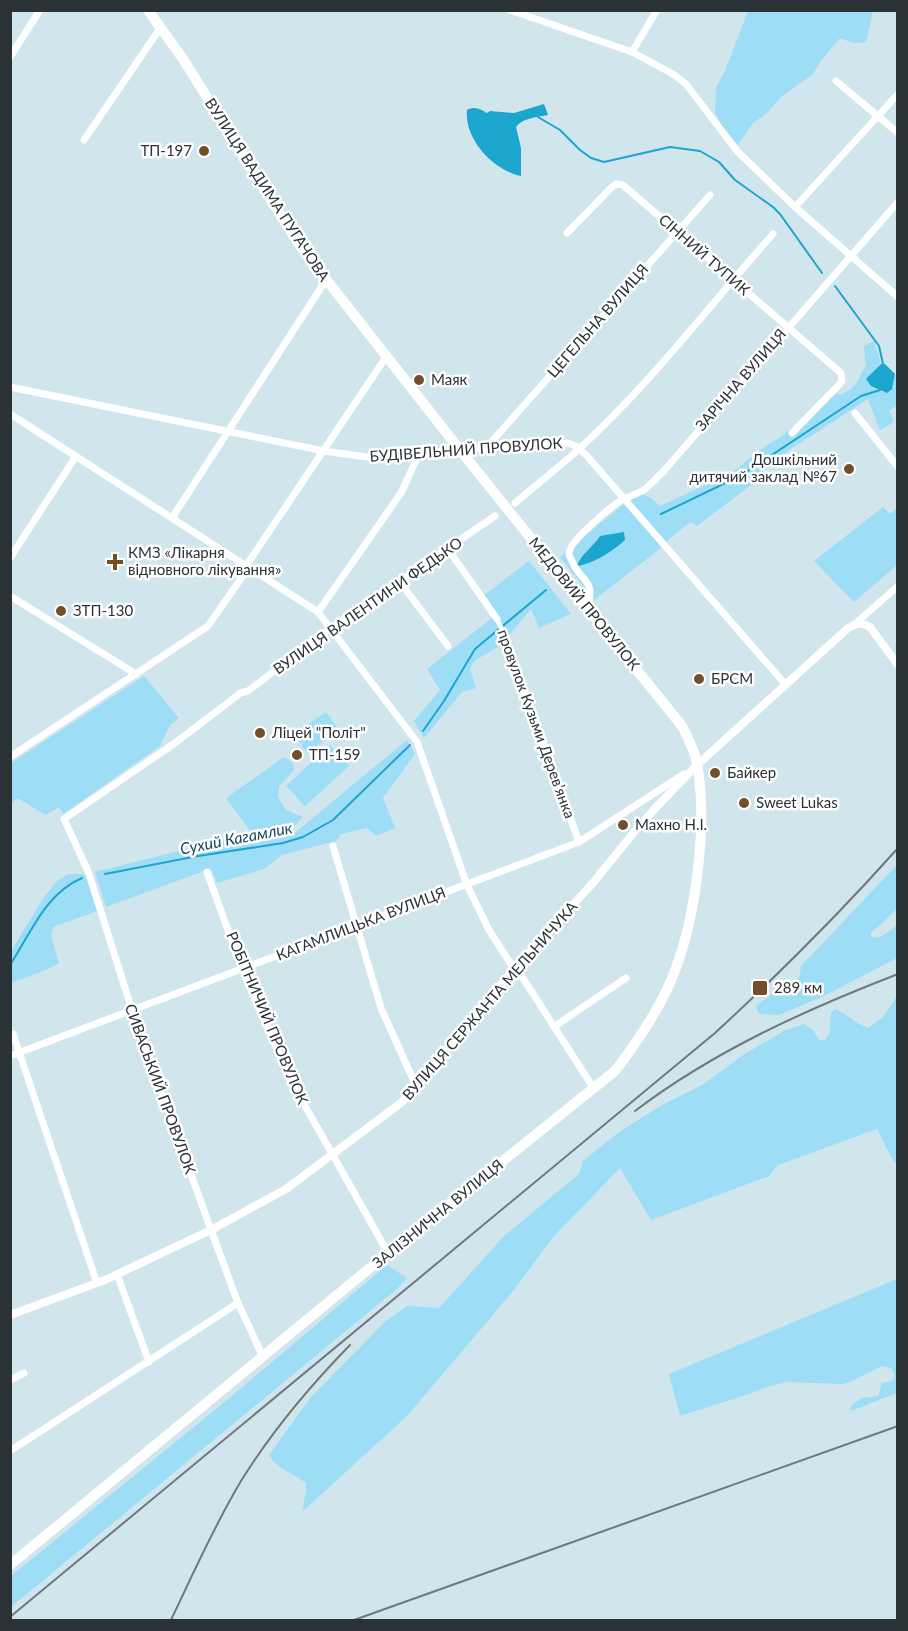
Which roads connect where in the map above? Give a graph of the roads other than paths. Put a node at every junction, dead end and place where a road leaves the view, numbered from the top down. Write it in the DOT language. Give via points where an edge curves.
graph roads {
  1 [pos="40,10"];
  2 [pos="148,10"];
  3 [pos="510,10"];
  4 [pos="657,10"];
  5 [pos="161,27"];
  6 [pos="632,52"];
  7 [pos="10,57"];
  8 [pos="836,81"];
  9 [pos="897,94"];
  10 [pos="877,115"];
  11 [pos="897,133"];
  12 [pos="84,140"];
  13 [pos="710,195"];
  14 [pos="897,202"];
  15 [pos="795,207"];
  16 [pos="677,231"];
  17 [pos="567,233"];
  18 [pos="773,234"];
  19 [pos="850,256"];
  20 [pos="732,279"];
  21 [pos="326,280"];
  22 [pos="897,297"];
  23 [pos="788,327"];
  24 [pos="386,357"];
  25 [pos="10,387"];
  26 [pos="855,413"];
  27 [pos="10,414"];
  28 [pos="227,431"];
  29 [pos="792,434"];
  30 [pos="487,447"];
  31 [pos="579,449"];
  32 [pos="460,450"];
  33 [pos="324,451"];
  34 [pos="420,454"];
  35 [pos="76,456"];
  36 [pos="897,467"];
  37 [pos="624,499"];
  38 [pos="515,503"];
  39 [pos="495,516"];
  40 [pos="171,518"];
  41 [pos="448,549"];
  42 [pos="10,558"];
  43 [pos="248,567"];
  44 [pos="400,582"];
  45 [pos="897,586"];
  46 [pos="10,596"];
  47 [pos="587,608"];
  48 [pos="318,612"];
  49 [pos="497,619"];
  50 [pos="855,624"];
  51 [pos="331,628"];
  52 [pos="504,634"];
  53 [pos="448,646"];
  54 [pos="897,665"];
  55 [pos="136,674"];
  56 [pos="785,684"];
  57 [pos="10,757"];
  58 [pos="697,765"];
  59 [pos="64,819"];
  60 [pos="579,842"];
  61 [pos="333,846"];
  62 [pos="207,872"];
  63 [pos="467,885"];
  64 [pos="356,926"];
  65 [pos="242,969"];
  66 [pos="514,969"];
  67 [pos="626,978"];
  68 [pos="132,1010"];
  69 [pos="555,1026"];
  70 [pos="13,1034"];
  71 [pos="19,1053"];
  72 [pos="10,1056"];
  73 [pos="416,1086"];
  74 [pos="594,1089"];
  75 [pos="332,1156"];
  76 [pos="210,1230"];
  77 [pos="388,1253"];
  78 [pos="117,1274"];
  79 [pos="97,1283"];
  80 [pos="238,1303"];
  81 [pos="10,1315"];
  82 [pos="263,1357"];
  83 [pos="149,1362"];
  84 [pos="24,1373"];
  85 [pos="10,1380"];
  86 [pos="10,1451"];
  87 [pos="10,1565"];
  1 -- 7 [label="street"];
  2 -- 5 [label="main road, ВУЛИЦЯ ВАДИМА ПУГАЧОВА"];
  3 -- 6 [label="street"];
  4 -- 6 [label="street"];
  5 -- 12 [label="street"];
  5 -- 21 [label="main road, ВУЛИЦЯ ВАДИМА ПУГАЧОВА" via="300,246"];
  6 -- 15 [label="street" via="686,84 737,151"];
  8 -- 10 [label="street"];
  9 -- 10 [label="street"];
  10 -- 11 [label="street"];
  10 -- 15 [label="street"];
  13 -- 16 [label="street, ЦЕГЕЛЬНА ВУЛИЦЯ"];
  14 -- 19 [label="street, ЗАРІЧНА ВУЛИЦЯ"];
  15 -- 19 [label="street"];
  16 -- 17 [label="street, СІННИЙ ТУПИК" via="623,185 616,184"];
  16 -- 20 [label="street, СІННИЙ ТУПИК"];
  16 -- 30 [label="street, ЦЕГЕЛЬНА ВУЛИЦЯ"];
  18 -- 20 [label="street"];
  19 -- 22 [label="street"];
  19 -- 23 [label="street, ЗАРІЧНА ВУЛИЦЯ"];
  20 -- 23 [label="street, СІННИЙ ТУПИК"];
  20 -- 31 [label="street" via="650,376"];
  21 -- 24 [label="main road, ВУЛИЦЯ ВАДИМА ПУГАЧОВА"];
  21 -- 28 [label="street"];
  23 -- 29 [label="street, СІННИЙ ТУПИК" via="843,376"];
  23 -- 37 [label="street, ЗАРІЧНА ВУЛИЦЯ" via="662,472 633,497"];
  24 -- 32 [label="main road, ВУЛИЦЯ ВАДИМА ПУГАЧОВА"];
  24 -- 33 [label="street"];
  25 -- 28 [label="street, БУДІВЕЛЬНИЙ ПРОВУЛОК"];
  26 -- 36 [label="street"];
  27 -- 35 [label="street"];
  28 -- 33 [label="street, БУДІВЕЛЬНИЙ ПРОВУЛОК"];
  28 -- 40 [label="street"];
  30 -- 31 [label="street, БУДІВЕЛЬНИЙ ПРОВУЛОК" via="568,443"];
  30 -- 32 [label="street, БУДІВЕЛЬНИЙ ПРОВУЛОК"];
  31 -- 37 [label="street, БУДІВЕЛЬНИЙ ПРОВУЛОК"];
  31 -- 38 [label="street"];
  32 -- 34 [label="street, БУДІВЕЛЬНИЙ ПРОВУЛОК"];
  32 -- 47 [label="main road, МЕДОВИЙ ПРОВУЛОК"];
  33 -- 34 [label="street, БУДІВЕЛЬНИЙ ПРОВУЛОК" via="367,457"];
  33 -- 43 [label="street"];
  34 -- 48 [label="street" via="401,493"];
  35 -- 40 [label="street"];
  35 -- 42 [label="street"];
  37 -- 47 [label="street, ЗАРІЧНА ВУЛИЦЯ" via="579,537 569,551 573,564 591,587"];
  37 -- 56 [label="street, БУДІВЕЛЬНИЙ ПРОВУЛОК"];
  39 -- 41 [label="street, ВУЛИЦЯ ВАЛЕНТИНИ ФЕДЬКО"];
  40 -- 43 [label="street"];
  41 -- 44 [label="street, ВУЛИЦЯ ВАЛЕНТИНИ ФЕДЬКО"];
  41 -- 49 [label="street, провулок Кузьми Деревʼянка"];
  43 -- 48 [label="street"];
  43 -- 55 [label="street" via="208,626"];
  44 -- 51 [label="street, ВУЛИЦЯ ВАЛЕНТИНИ ФЕДЬКО"];
  44 -- 53 [label="street"];
  45 -- 50 [label="street, ВУЛИЦЯ СЕРЖАНТА МЕЛЬНИЧУКА"];
  46 -- 55 [label="street"];
  47 -- 58 [label="main road, МЕДОВИЙ ПРОВУЛОК" via="682,726"];
  48 -- 51 [label="street"];
  49 -- 52 [label="street, провулок Кузьми Деревʼянка"];
  50 -- 54 [label="street" via="870,627"];
  50 -- 56 [label="street, ВУЛИЦЯ СЕРЖАНТА МЕЛЬНИЧУКА"];
  51 -- 59 [label="street, ВУЛИЦЯ ВАЛЕНТИНИ ФЕДЬКО" via="257,685"];
  51 -- 63 [label="street" via="417,742"];
  52 -- 60 [label="street, провулок Кузьми Деревʼянка"];
  55 -- 57 [label="street"];
  56 -- 58 [label="street, ВУЛИЦЯ СЕРЖАНТА МЕЛЬНИЧУКА"];
  58 -- 60 [label="street, КАГАМЛИЦЬКА ВУЛИЦЯ"];
  58 -- 66 [label="street, ВУЛИЦЯ СЕРЖАНТА МЕЛЬНИЧУКА"];
  58 -- 74 [label="main road, ЗАЛІЗНИЧНА ВУЛИЦЯ" via="699,849 684,946 673,975 630,1051"];
  59 -- 68 [label="street, СИВАСЬКИЙ ПРОВУЛОК" via="88,871"];
  60 -- 63 [label="street, КАГАМЛИЦЬКА ВУЛИЦЯ"];
  61 -- 64 [label="street"];
  62 -- 65 [label="street, РОБІТНИЧИЙ ПРОВУЛОК"];
  63 -- 64 [label="street, КАГАМЛИЦЬКА ВУЛИЦЯ"];
  63 -- 66 [label="street"];
  64 -- 65 [label="street, КАГАМЛИЦЬКА ВУЛИЦЯ"];
  64 -- 73 [label="street" via="381,1008"];
  65 -- 68 [label="street, КАГАМЛИЦЬКА ВУЛИЦЯ"];
  65 -- 75 [label="street, РОБІТНИЧИЙ ПРОВУЛОК" via="291,1081"];
  66 -- 69 [label="street"];
  66 -- 73 [label="street, ВУЛИЦЯ СЕРЖАНТА МЕЛЬНИЧУКА"];
  67 -- 69 [label="street"];
  68 -- 71 [label="street, КАГАМЛИЦЬКА ВУЛИЦЯ"];
  68 -- 76 [label="street, СИВАСЬКИЙ ПРОВУЛОК"];
  69 -- 74 [label="street"];
  70 -- 71 [label="street"];
  71 -- 72 [label="street, КАГАМЛИЦЬКА ВУЛИЦЯ"];
  71 -- 79 [label="street"];
  73 -- 75 [label="street, ВУЛИЦЯ СЕРЖАНТА МЕЛЬНИЧУКА" via="402,1102"];
  74 -- 77 [label="main road, ЗАЛІЗНИЧНА ВУЛИЦЯ"];
  75 -- 76 [label="street, ВУЛИЦЯ СЕРЖАНТА МЕЛЬНИЧУКА" via="286,1189"];
  75 -- 77 [label="street, РОБІТНИЧИЙ ПРОВУЛОК"];
  76 -- 78 [label="street, ВУЛИЦЯ СЕРЖАНТА МЕЛЬНИЧУКА"];
  76 -- 80 [label="street, СИВАСЬКИЙ ПРОВУЛОК"];
  77 -- 82 [label="main road, ЗАЛІЗНИЧНА ВУЛИЦЯ"];
  78 -- 79 [label="street, ВУЛИЦЯ СЕРЖАНТА МЕЛЬНИЧУКА"];
  78 -- 83 [label="street"];
  79 -- 81 [label="street, ВУЛИЦЯ СЕРЖАНТА МЕЛЬНИЧУКА"];
  80 -- 82 [label="street, СИВАСЬКИЙ ПРОВУЛОК"];
  80 -- 83 [label="street"];
  82 -- 87 [label="main road, ЗАЛІЗНИЧНА ВУЛИЦЯ"];
  83 -- 86 [label="street"];
  84 -- 85 [label="street"];
}
